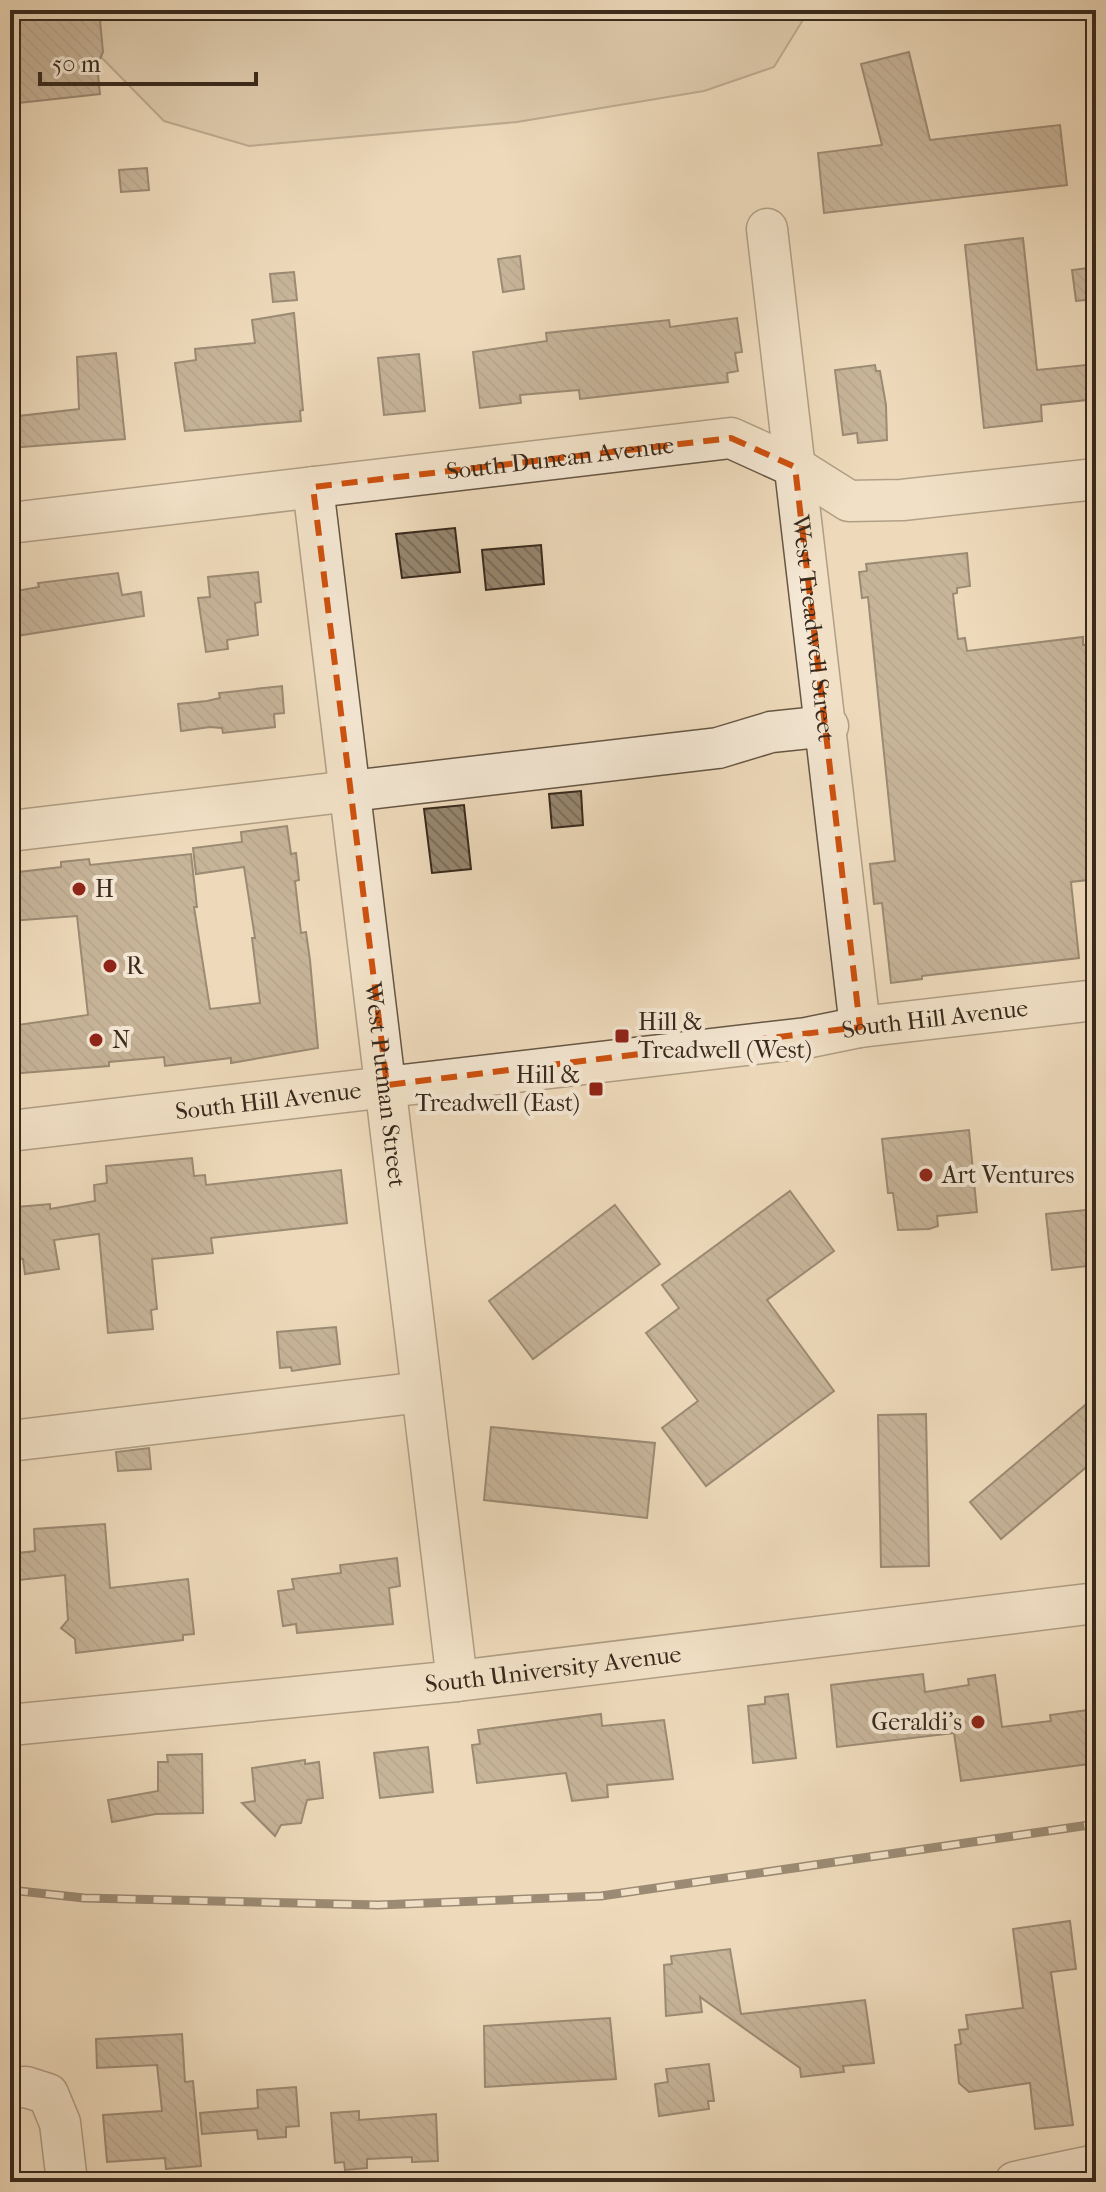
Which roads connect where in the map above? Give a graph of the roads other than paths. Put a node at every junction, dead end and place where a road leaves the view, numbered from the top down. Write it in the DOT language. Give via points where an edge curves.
graph roads {
  1 [pos="767,229"];
  2 [pos="795,467"];
  3 [pos="1096,479"];
  4 [pos="313,487"];
  5 [pos="10,523"];
  6 [pos="828,726"];
  7 [pos="350,791"];
  8 [pos="10,831"];
  9 [pos="1096,1000"];
  10 [pos="860,1027"];
  11 [pos="387,1085"];
  12 [pos="10,1131"];
  13 [pos="422,1392"];
  14 [pos="10,1441"];
  15 [pos="1096,1603"];
  16 [pos="457,1681"];
  17 [pos="10,1725"];
  18 [pos="10,2088"];
  19 [pos="1096,2165"];
  20 [pos="67,2182"];
  21 [pos="1015,2182"];
  1 -- 2 [label="street, West Treadwell Street"];
  2 -- 3 [label="street, South Duncan Avenue" via="849,501"];
  2 -- 4 [label="street, South Duncan Avenue" via="731,438"];
  2 -- 6 [label="street, West Treadwell Street"];
  4 -- 5 [label="street, South Duncan Avenue"];
  4 -- 7 [label="street, West Putman Street"];
  6 -- 7 [label="street" via="771,732 718,748"];
  6 -- 10 [label="street, West Treadwell Street"];
  7 -- 8 [label="street"];
  7 -- 11 [label="street, West Putman Street"];
  9 -- 10 [label="street, South Hill Avenue"];
  10 -- 11 [label="street, South Hill Avenue" via="806,1038"];
  11 -- 12 [label="street, South Hill Avenue"];
  11 -- 13 [label="street, West Putman Street"];
  13 -- 14 [label="street"];
  13 -- 16 [label="street, West Putman Street"];
  15 -- 16 [label="street, South University Avenue"];
  16 -- 17 [label="street, South University Avenue"];
  18 -- 20 [label="street" via="48,2094 60,2123"];
  19 -- 21 [label="street"];
}
